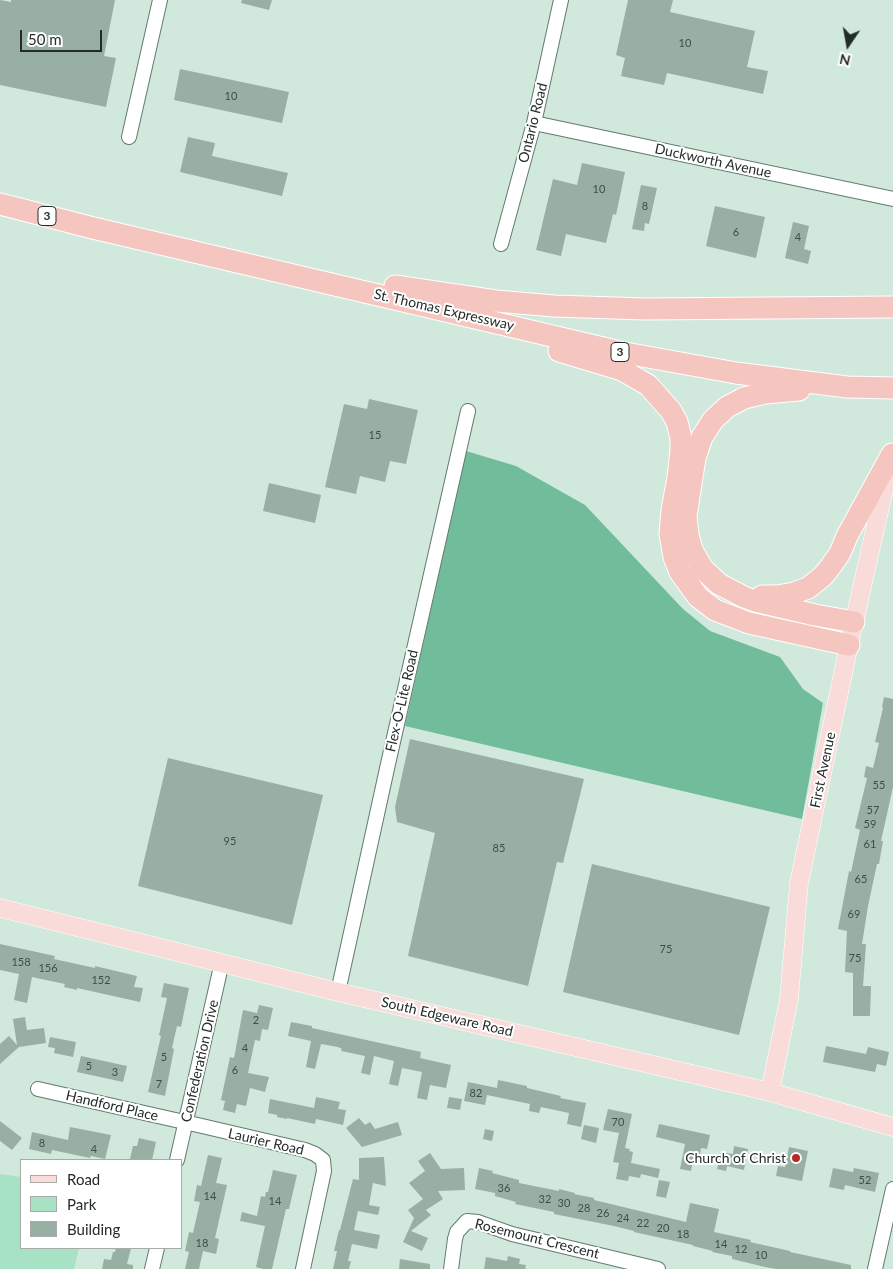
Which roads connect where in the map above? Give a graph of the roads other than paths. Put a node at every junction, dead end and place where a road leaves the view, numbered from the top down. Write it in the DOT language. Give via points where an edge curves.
graph roads {
  1 [pos="160,0"];
  2 [pos="561,0"];
  3 [pos="534,123"];
  4 [pos="129,137"];
  5 [pos="893,198"];
  6 [pos="0,204"];
  7 [pos="93,228"];
  8 [pos="501,244"];
  9 [pos="397,300"];
  10 [pos="893,307"];
  11 [pos="847,387"];
  12 [pos="893,388"];
  13 [pos="468,411"];
  14 [pos="893,452"];
  15 [pos="728,589"];
  16 [pos="854,622"];
  17 [pos="849,646"];
  18 [pos="0,908"];
  19 [pos="222,962"];
  20 [pos="338,992"];
  21 [pos="38,1090"];
  22 [pos="770,1092"];
  23 [pos="186,1123"];
  24 [pos="893,1127"];
  25 [pos="177,1159"];
  26 [pos="893,1189"];
  27 [pos="157,1249"];
  28 [pos="152,1269"];
  29 [pos="303,1269"];
  30 [pos="451,1269"];
  31 [pos="658,1269"];
  32 [pos="875,1269"];
  1 -- 4 [label="street"];
  2 -- 3 [label="street, Ontario Road"];
  3 -- 5 [label="street, Duckworth Avenue"];
  3 -- 8 [label="street, Ontario Road"];
  6 -- 7 [label="highway, St. Thomas Expressway / 3"];
  7 -- 9 [label="highway, St. Thomas Expressway / 3"];
  7 -- 10 [label="highway" via="392,286 496,301 645,308"];
  9 -- 11 [label="highway, St. Thomas Expressway / 3" via="640,355 736,373"];
  9 -- 17 [label="highway" via="450,322 622,370 648,385 671,411 681,438 670,534 674,557 689,586 715,610 731,617"];
  11 -- 12 [label="highway, St. Thomas Expressway / 3"];
  11 -- 15 [label="highway" via="779,391 744,398 713,420 702,437 689,494 688,535 703,569"];
  13 -- 20 [label="street, Flex-O-Lite Road"];
  14 -- 15 [label="highway" via="840,552 823,576 808,588 777,596 748,595"];
  14 -- 16 [label="main road, First Avenue"];
  15 -- 16 [label="highway" via="744,597"];
  16 -- 17 [label="main road, First Avenue"];
  17 -- 22 [label="main road, First Avenue" via="799,883 790,999"];
  18 -- 19 [label="main road, South Edgeware Road"];
  19 -- 20 [label="main road, South Edgeware Road"];
  19 -- 23 [label="street, Confederation Drive"];
  20 -- 22 [label="main road, South Edgeware Road"];
  21 -- 23 [label="street, Handford Place"];
  22 -- 24 [label="main road, South Edgeware Road"];
  23 -- 25 [label="street, Confederation Drive"];
  23 -- 29 [label="street, Laurier Road" via="305,1150 323,1160 323,1180"];
  26 -- 32 [label="street"];
  27 -- 28 [label="street"];
  30 -- 31 [label="street, Rosemount Crescent" via="457,1232 467,1221"];
}
